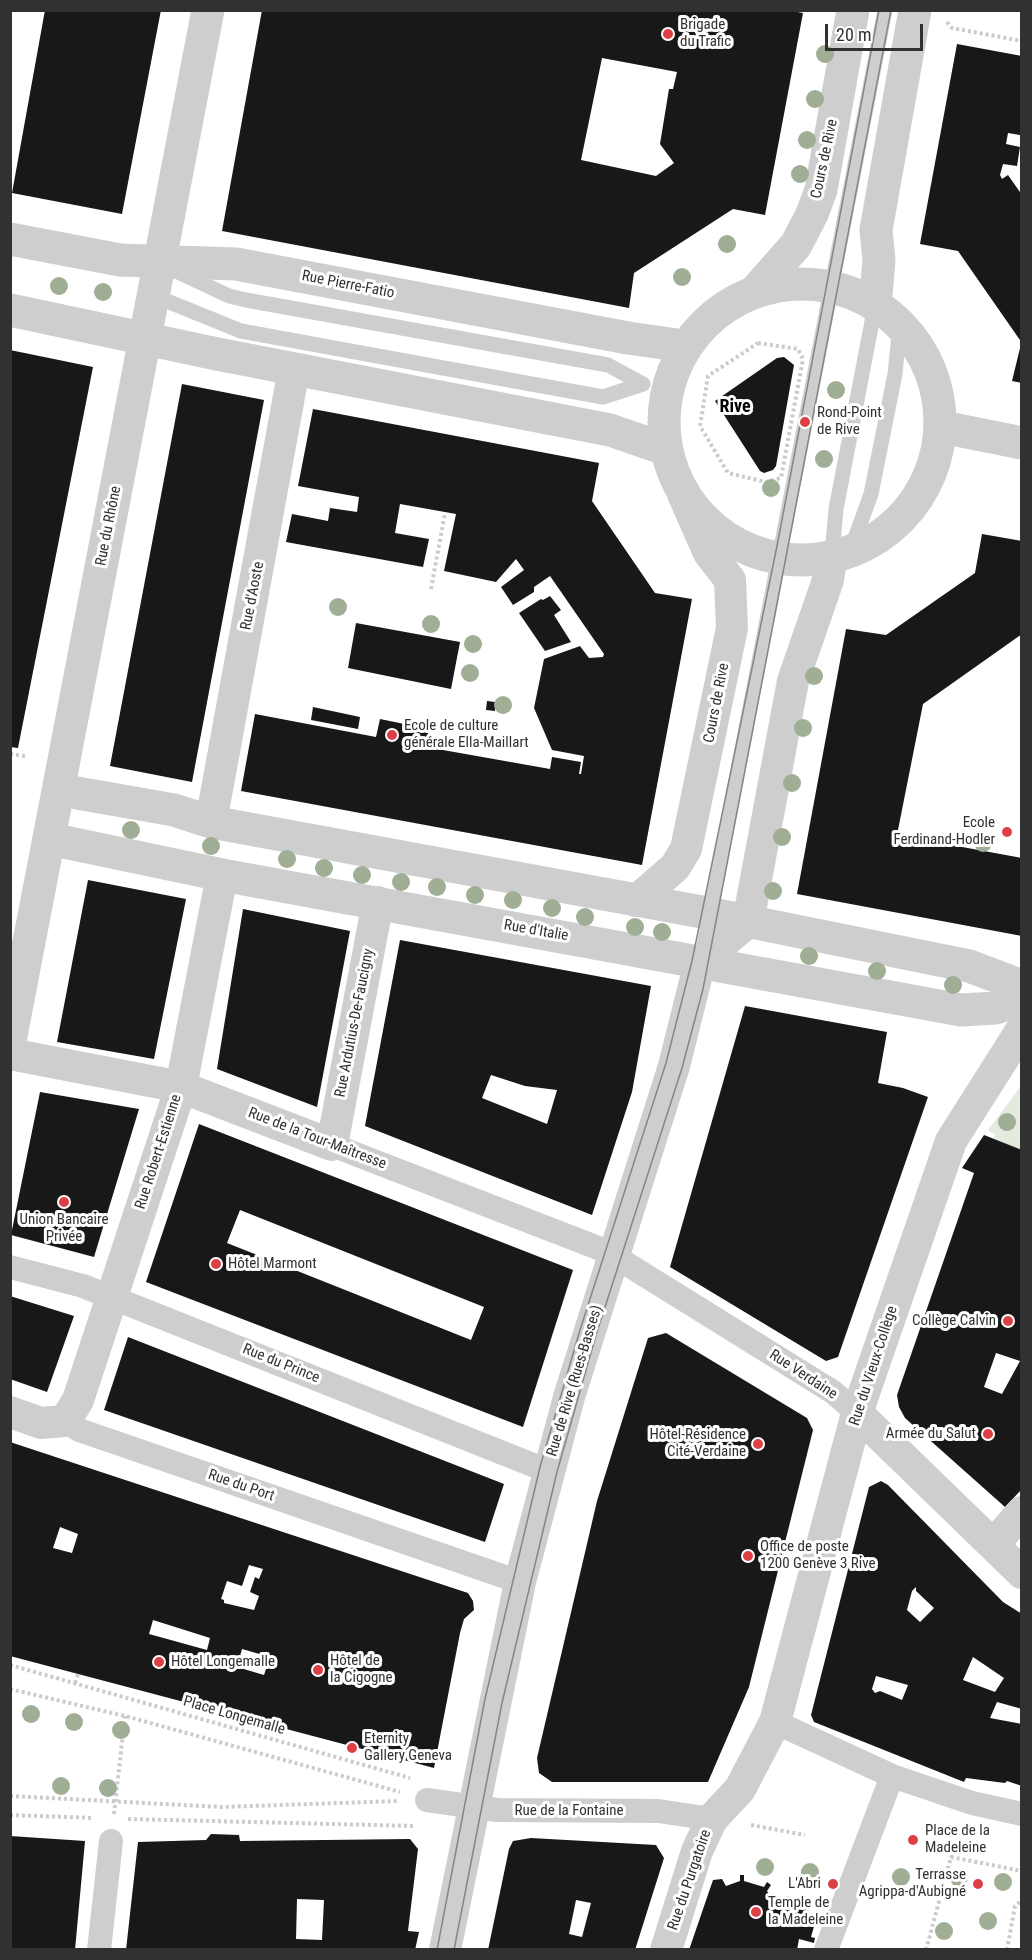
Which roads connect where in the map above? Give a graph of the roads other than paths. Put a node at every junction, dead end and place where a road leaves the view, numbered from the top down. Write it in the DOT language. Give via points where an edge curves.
graph roads {
  1 [pos="207,10"];
  2 [pos="853,10"];
  3 [pos="885,10"];
  4 [pos="929,15"];
  5 [pos="10,239"];
  6 [pos="158,263"];
  7 [pos="757,289"];
  8 [pos="831,291"];
  9 [pos="152,295"];
  10 [pos="10,310"];
  11 [pos="887,315"];
  12 [pos="144,338"];
  13 [pos="684,346"];
  14 [pos="294,369"];
  15 [pos="942,427"];
  16 [pos="1022,443"];
  17 [pos="665,449"];
  18 [pos="683,494"];
  19 [pos="841,554"];
  20 [pos="781,556"];
  21 [pos="60,790"];
  22 [pos="211,822"];
  23 [pos="50,839"];
  24 [pos="222,875"];
  25 [pos="636,901"];
  26 [pos="378,902"];
  27 [pos="711,914"];
  28 [pos="748,922"];
  29 [pos="700,962"];
  30 [pos="1022,986"];
  31 [pos="1022,999"];
  32 [pos="1022,1029"];
  33 [pos="10,1041"];
  34 [pos="10,1054"];
  35 [pos="181,1087"];
  36 [pos="332,1144"];
  37 [pos="614,1255"];
  38 [pos="10,1267"];
  39 [pos="112,1298"];
  40 [pos="10,1412"];
  41 [pos="857,1413"];
  42 [pos="65,1420"];
  43 [pos="548,1471"];
  44 [pos="1022,1512"];
  45 [pos="993,1545"];
  46 [pos="1022,1572"];
  47 [pos="520,1582"];
  48 [pos="775,1722"];
  49 [pos="892,1776"];
  50 [pos="423,1790"];
  51 [pos="473,1807"];
  52 [pos="1022,1814"];
  53 [pos="712,1819"];
  54 [pos="112,1830"];
  55 [pos="99,1950"];
  56 [pos="445,1950"];
  57 [pos="666,1950"];
  58 [pos="826,1950"];
  1 -- 6 [label="street, Rue du Rhône"];
  2 -- 7 [label="street, Cours de Rive" via="821,190 796,245"];
  3 -- 8 [label="lane, Cours de Rive"];
  4 -- 11 [label="street" via="876,230"];
  5 -- 6 [label="street, Rue Pierre-Fatio" via="120,260"];
  6 -- 9 [label="street, Rue du Rhône"];
  6 -- 9 [label="lane" via="246,300 609,365 643,384 603,397 241,332"];
  6 -- 13 [label="street, Rue Pierre-Fatio" via="236,264"];
  7 -- 8 [label="street" via="783,285"];
  7 -- 13 [label="street" via="710,320"];
  8 -- 11 [label="street"];
  8 -- 20 [label="lane, Cours de Rive"];
  9 -- 12 [label="street, Rue du Rhône"];
  10 -- 12 [label="street"];
  11 -- 15 [label="street" via="918,342 930,364 938,388"];
  11 -- 19 [label="lane" via="836,509"];
  11 -- 19 [label="lane" via="895,374 871,494"];
  12 -- 14 [label="street"];
  12 -- 21 [label="street, Rue du Rhône"];
  13 -- 17 [label="street" via="665,389"];
  14 -- 17 [label="street" via="610,430"];
  14 -- 22 [label="street, Rue d'Aoste"];
  15 -- 16 [label="street"];
  15 -- 19 [label="street" via="935,464 917,500 902,519 883,534"];
  17 -- 18 [label="street"];
  18 -- 20 [label="street" via="701,519 718,533 752,549"];
  18 -- 25 [label="street, Cours de Rive" via="709,553 730,580 732,628 686,849 675,867"];
  19 -- 20 [label="street"];
  19 -- 28 [label="street" via="793,681"];
  20 -- 27 [label="lane, Cours de Rive"];
  21 -- 22 [label="street" via="174,810"];
  21 -- 23 [label="street, Rue du Rhône"];
  22 -- 25 [label="street"];
  23 -- 24 [label="street, Rue d'Italie"];
  23 -- 33 [label="street, Rue du Rhône"];
  24 -- 26 [label="street, Rue d'Italie"];
  24 -- 35 [label="street, Rue Robert-Estienne"];
  25 -- 27 [label="street"];
  26 -- 29 [label="street, Rue d'Italie"];
  26 -- 36 [label="street, Rue Ardutius-De-Faucigny"];
  27 -- 28 [label="street"];
  27 -- 29 [label="lane, Cours de Rive"];
  28 -- 29 [label="street"];
  28 -- 30 [label="street" via="969,966"];
  29 -- 31 [label="street, Rue d'Italie" via="961,1010 996,1008"];
  29 -- 37 [label="street, Rue de Rive (Rues-Basses)" via="674,1066"];
  32 -- 41 [label="street, Rue du Vieux-Collège" via="951,1141"];
  34 -- 35 [label="street, Rue de la Tour-Maîtresse"];
  35 -- 36 [label="street, Rue de la Tour-Maîtresse"];
  35 -- 39 [label="street, Rue Robert-Estienne"];
  36 -- 37 [label="street, Rue de la Tour-Maîtresse"];
  37 -- 41 [label="street, Rue Verdaine" via="833,1392"];
  37 -- 43 [label="street, Rue de Rive (Rues-Basses)"];
  38 -- 39 [label="street, Rue du Prince" via="83,1286"];
  39 -- 42 [label="street, Rue Robert-Estienne" via="78,1400"];
  39 -- 43 [label="street, Rue du Prince"];
  40 -- 42 [label="street" via="41,1423"];
  41 -- 45 [label="street, Rue Verdaine"];
  41 -- 48 [label="street, Rue du Vieux-Collège"];
  42 -- 47 [label="street, Rue du Port" via="79,1430"];
  43 -- 47 [label="street, Rue de Rive (Rues-Basses)"];
  44 -- 45 [label="street"];
  45 -- 46 [label="street, Rue Verdaine"];
  47 -- 51 [label="street, Rue de Rive (Rues-Basses)"];
  48 -- 49 [label="street"];
  48 -- 53 [label="street, Rue du Purgatoire" via="740,1789"];
  49 -- 52 [label="street" via="972,1803"];
  49 -- 58 [label="street"];
  50 -- 51 [label="street, Rue de la Fontaine"];
  51 -- 53 [label="street, Rue de la Fontaine" via="658,1811"];
  51 -- 56 [label="street, Rue de Rive (Rues-Basses)"];
  53 -- 57 [label="street, Rue du Purgatoire" via="697,1851"];
  54 -- 55 [label="street"];
}
